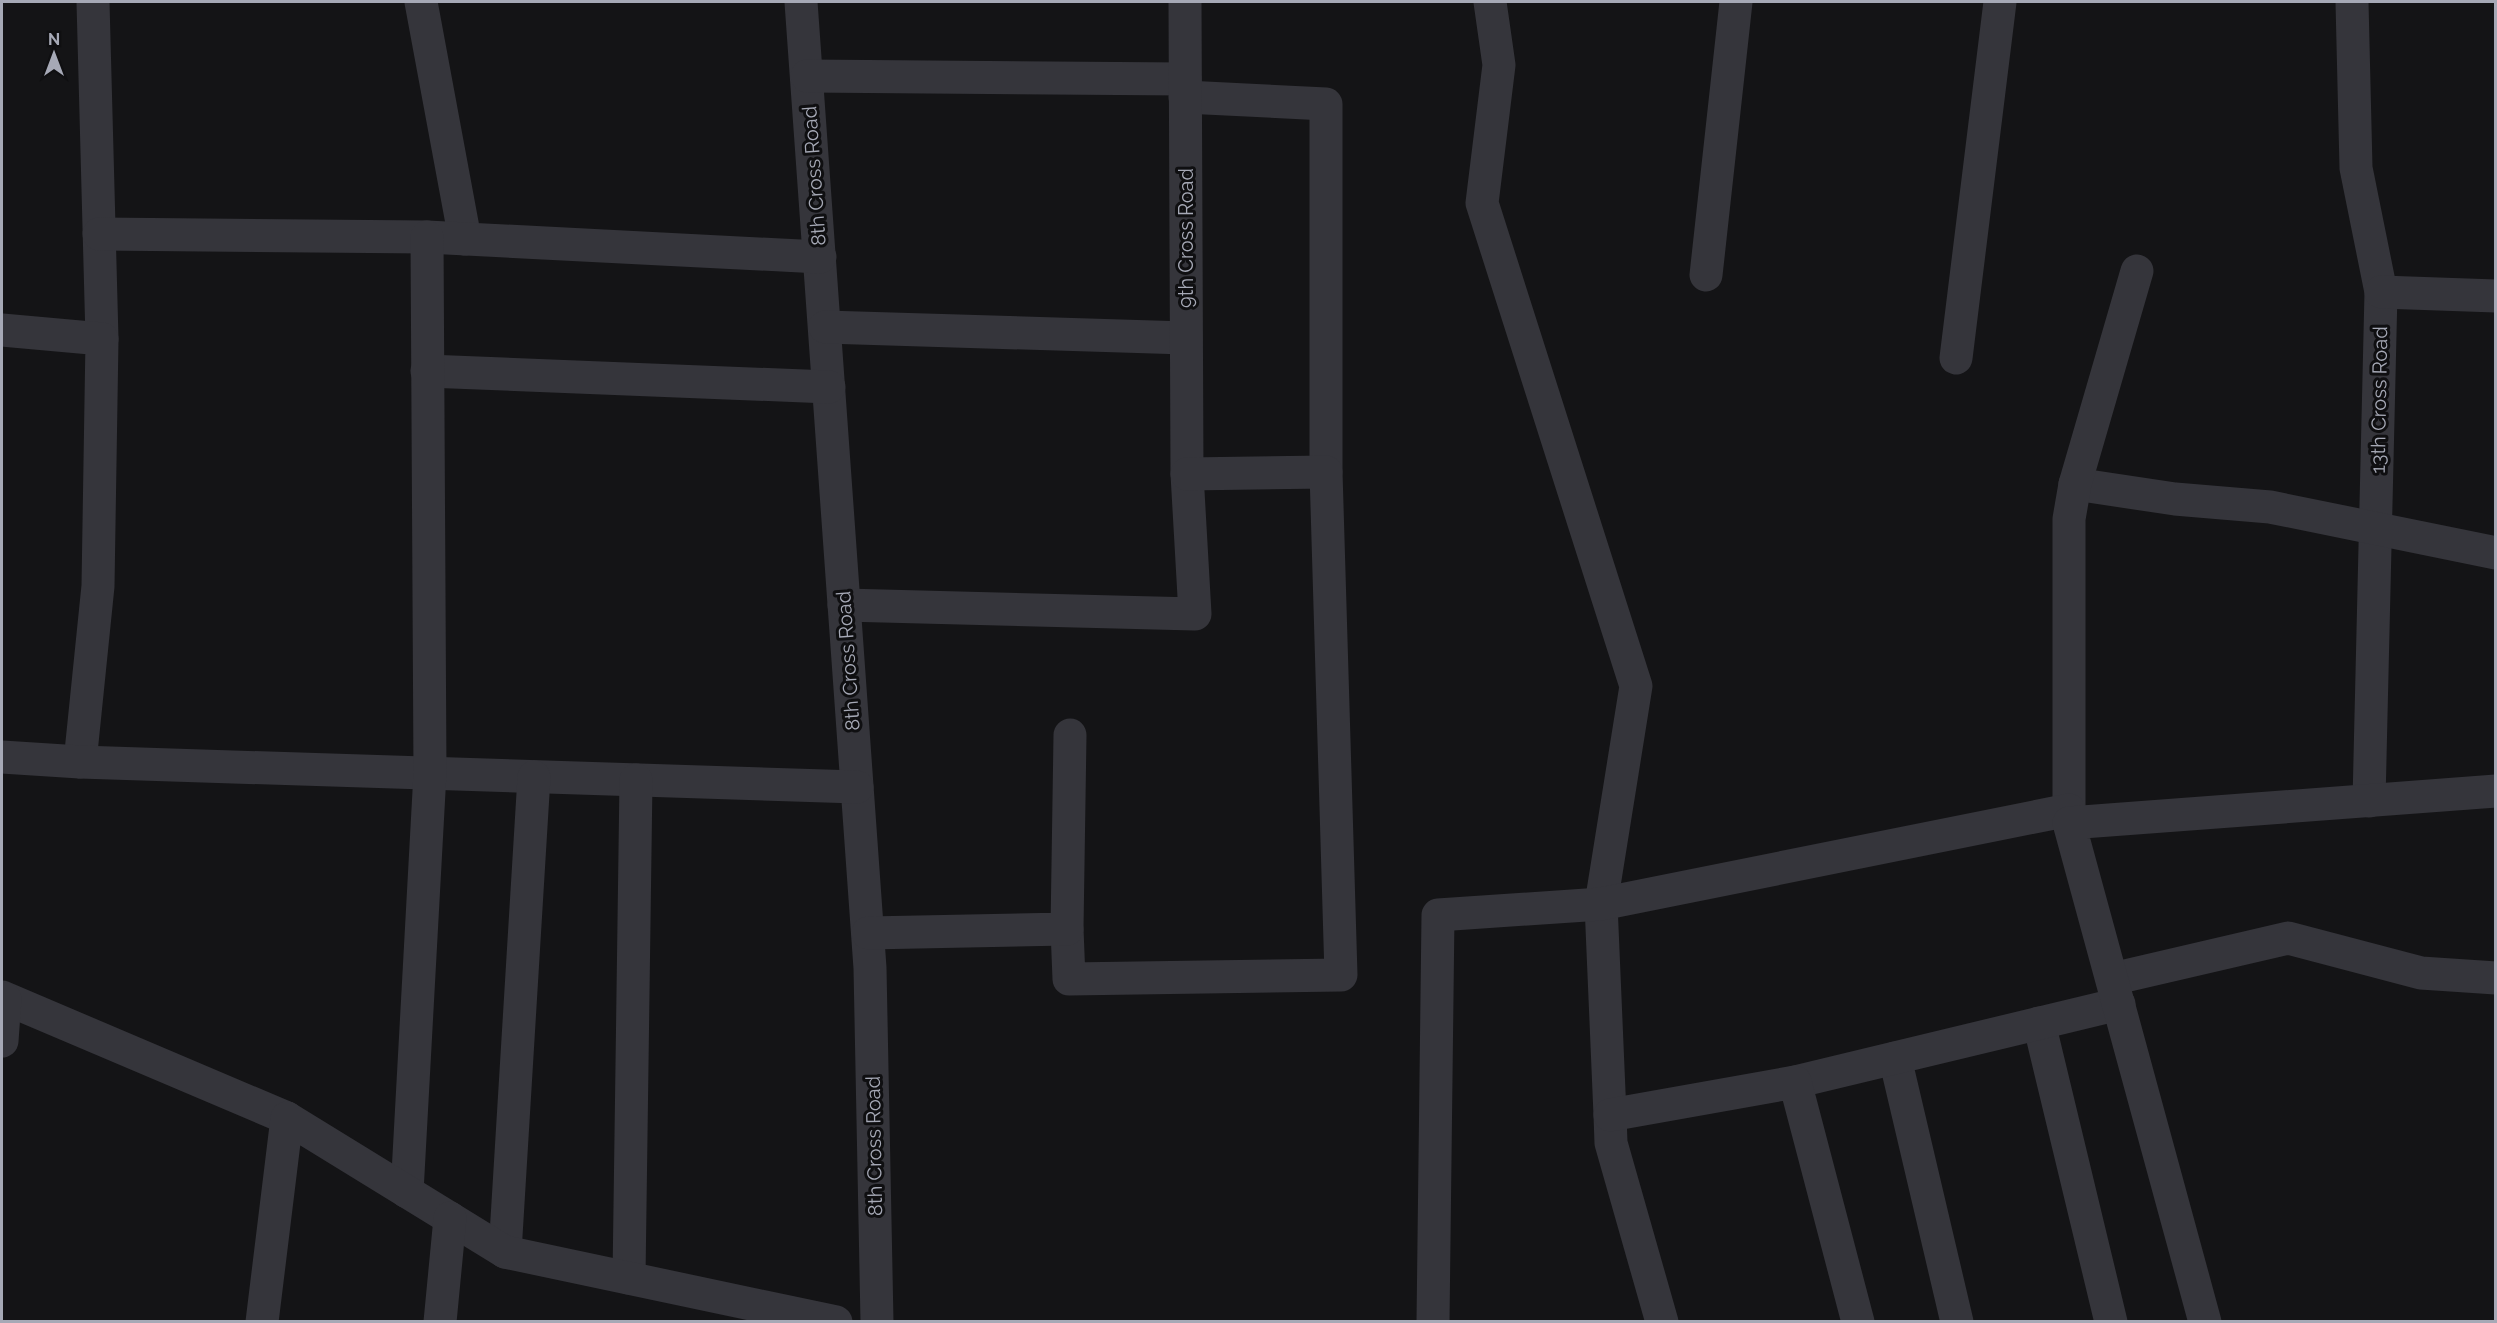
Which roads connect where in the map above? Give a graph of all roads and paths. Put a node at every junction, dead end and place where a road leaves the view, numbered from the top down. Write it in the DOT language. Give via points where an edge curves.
graph roads {
  1 [pos="93,2"];
  2 [pos="422,2"];
  3 [pos="801,2"];
  4 [pos="1185,2"];
  5 [pos="1490,2"];
  6 [pos="1736,2"];
  7 [pos="2000,2"];
  8 [pos="2352,2"];
  9 [pos="807,76"];
  10 [pos="1185,88"];
  11 [pos="99,234"];
  12 [pos="427,237"];
  13 [pos="465,239"];
  14 [pos="820,257"];
  15 [pos="2137,271"];
  16 [pos="1706,275"];
  17 [pos="2381,292"];
  18 [pos="2496,296"];
  19 [pos="825,327"];
  20 [pos="2,330"];
  21 [pos="1186,338"];
  22 [pos="102,339"];
  23 [pos="1956,358"];
  24 [pos="427,371"];
  25 [pos="829,387"];
  26 [pos="1326,472"];
  27 [pos="1186,474"];
  28 [pos="2075,484"];
  29 [pos="2376,527"];
  30 [pos="2496,553"];
  31 [pos="844,604"];
  32 [pos="1070,735"];
  33 [pos="2,757"];
  34 [pos="80,762"];
  35 [pos="430,773"];
  36 [pos="534,777"];
  37 [pos="636,780"];
  38 [pos="857,787"];
  39 [pos="2496,791"];
  40 [pos="2369,801"];
  41 [pos="2069,817"];
  42 [pos="1601,904"];
  43 [pos="1067,929"];
  44 [pos="868,933"];
  45 [pos="2496,978"];
  46 [pos="2115,991"];
  47 [pos="3,998"];
  48 [pos="2039,1023"];
  49 [pos="2,1041"];
  50 [pos="1895,1058"];
  51 [pos="1796,1082"];
  52 [pos="1610,1115"];
  53 [pos="287,1118"];
  54 [pos="407,1192"];
  55 [pos="450,1218"];
  56 [pos="505,1252"];
  57 [pos="629,1278"];
  58 [pos="262,1322"];
  59 [pos="440,1322"];
  60 [pos="836,1322"];
  61 [pos="877,1322"];
  62 [pos="1433,1322"];
  63 [pos="1662,1322"];
  64 [pos="1858,1322"];
  65 [pos="1957,1322"];
  66 [pos="2111,1322"];
  67 [pos="2205,1322"];
  1 -- 11 [label="street"];
  2 -- 13 [label="street"];
  3 -- 9 [label="street, 8th Cross Road"];
  4 -- 10 [label="street, 9th Cross Road"];
  5 -- 42 [label="street" via="1499,65 1482,203 1636,686"];
  6 -- 16 [label="street"];
  7 -- 23 [label="street"];
  8 -- 17 [label="street, 13th Cross Road" via="2356,168"];
  9 -- 10 [label="street"];
  9 -- 14 [label="street, 8th Cross Road"];
  10 -- 21 [label="street, 9th Cross Road"];
  10 -- 26 [label="street" via="1326,104"];
  11 -- 12 [label="street"];
  11 -- 22 [label="street"];
  12 -- 13 [label="street"];
  12 -- 24 [label="street"];
  13 -- 14 [label="street"];
  14 -- 19 [label="street, 8th Cross Road"];
  15 -- 28 [label="street"];
  17 -- 18 [label="street"];
  17 -- 29 [label="street, 13th Cross Road"];
  19 -- 21 [label="street"];
  19 -- 25 [label="street, 8th Cross Road"];
  20 -- 22 [label="street"];
  21 -- 27 [label="street, 9th Cross Road"];
  22 -- 34 [label="street" via="98,586"];
  24 -- 25 [label="street"];
  24 -- 35 [label="street"];
  25 -- 31 [label="street, 8th Cross Road"];
  26 -- 27 [label="street"];
  26 -- 43 [label="street" via="1341,975 1069,979"];
  27 -- 31 [label="street, 9th Cross Road" via="1195,614"];
  28 -- 29 [label="street" via="2175,499 2270,507"];
  28 -- 41 [label="street" via="2069,519"];
  29 -- 30 [label="street"];
  29 -- 40 [label="street, 13th Cross Road"];
  31 -- 38 [label="street, 8th Cross Road"];
  32 -- 43 [label="street"];
  33 -- 34 [label="street"];
  34 -- 35 [label="street"];
  35 -- 36 [label="street"];
  35 -- 54 [label="street"];
  36 -- 37 [label="street"];
  36 -- 56 [label="street"];
  37 -- 38 [label="street"];
  37 -- 57 [label="street"];
  38 -- 44 [label="street, 8th Cross Road"];
  39 -- 40 [label="street"];
  40 -- 41 [label="street"];
  41 -- 42 [label="street"];
  41 -- 46 [label="street"];
  42 -- 52 [label="street"];
  42 -- 62 [label="street" via="1438,915"];
  43 -- 44 [label="street"];
  44 -- 61 [label="street, 8th Cross Road"];
  45 -- 46 [label="street" via="2421,974 2288,938"];
  46 -- 48 [label="street"];
  46 -- 67 [label="street"];
  47 -- 49 [label="street"];
  47 -- 53 [label="street"];
  48 -- 50 [label="street"];
  48 -- 66 [label="street"];
  50 -- 51 [label="street"];
  50 -- 65 [label="street"];
  51 -- 52 [label="street"];
  51 -- 64 [label="street"];
  52 -- 63 [label="street" via="1611,1143"];
  53 -- 54 [label="street"];
  53 -- 58 [label="street"];
  54 -- 55 [label="street"];
  55 -- 56 [label="street"];
  55 -- 59 [label="street"];
  56 -- 57 [label="street"];
  57 -- 60 [label="street"];
}
